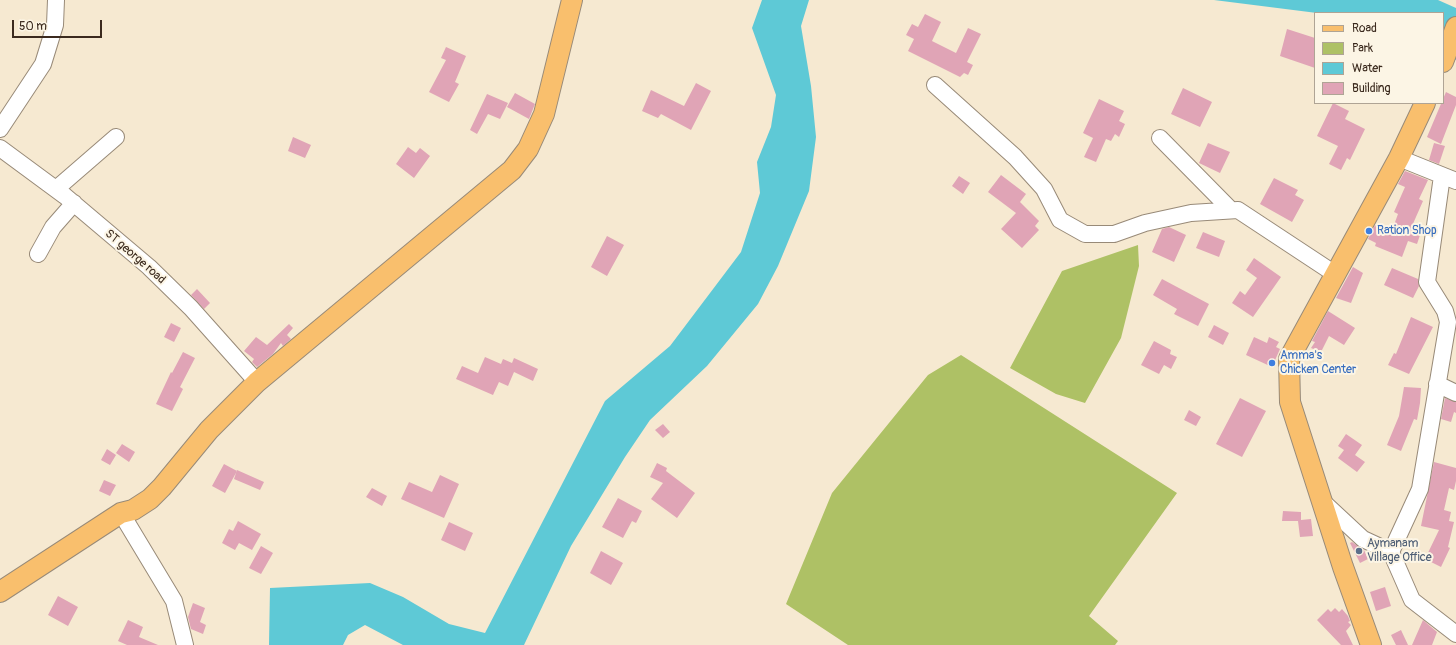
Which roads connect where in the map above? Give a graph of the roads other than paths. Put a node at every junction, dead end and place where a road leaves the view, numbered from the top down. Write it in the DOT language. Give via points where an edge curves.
graph roads {
  1 [pos="56,0"];
  2 [pos="572,0"];
  3 [pos="1456,27"];
  4 [pos="1444,59"];
  5 [pos="935,85"];
  6 [pos="1425,104"];
  7 [pos="0,129"];
  8 [pos="116,137"];
  9 [pos="1160,138"];
  10 [pos="0,148"];
  11 [pos="1398,158"];
  12 [pos="1449,178"];
  13 [pos="56,189"];
  14 [pos="74,204"];
  15 [pos="1231,210"];
  16 [pos="38,254"];
  17 [pos="1335,274"];
  18 [pos="257,382"];
  19 [pos="1437,384"];
  20 [pos="1456,393"];
  21 [pos="1320,499"];
  22 [pos="121,513"];
  23 [pos="1391,552"];
  24 [pos="0,592"];
  25 [pos="1451,637"];
  26 [pos="186,645"];
  27 [pos="1371,645"];
  1 -- 7 [label="street" via="55,25 43,64"];
  2 -- 18 [label="main road" via="544,114 528,149 512,170"];
  3 -- 4 [label="main road"];
  5 -- 15 [label="street" via="1015,157 1044,189 1060,220 1085,234 1114,234 1145,222 1191,213"];
  6 -- 11 [label="main road"];
  8 -- 13 [label="street"];
  9 -- 15 [label="street"];
  10 -- 13 [label="street, ST george road"];
  11 -- 12 [label="street"];
  11 -- 17 [label="main road"];
  12 -- 19 [label="street" via="1427,282 1445,311 1448,322"];
  13 -- 14 [label="street, ST george road"];
  14 -- 16 [label="street" via="53,227"];
  14 -- 18 [label="street, ST george road" via="149,267 191,308"];
  15 -- 17 [label="street" via="1238,210"];
  17 -- 21 [label="main road" via="1289,359 1290,402"];
  18 -- 22 [label="main road" via="209,430 150,500 133,510"];
  19 -- 20 [label="street"];
  19 -- 23 [label="street" via="1420,489"];
  21 -- 23 [label="street" via="1363,539"];
  21 -- 27 [label="main road"];
  22 -- 24 [label="main road"];
  22 -- 26 [label="street" via="174,601"];
  23 -- 25 [label="street" via="1412,600"];
}
